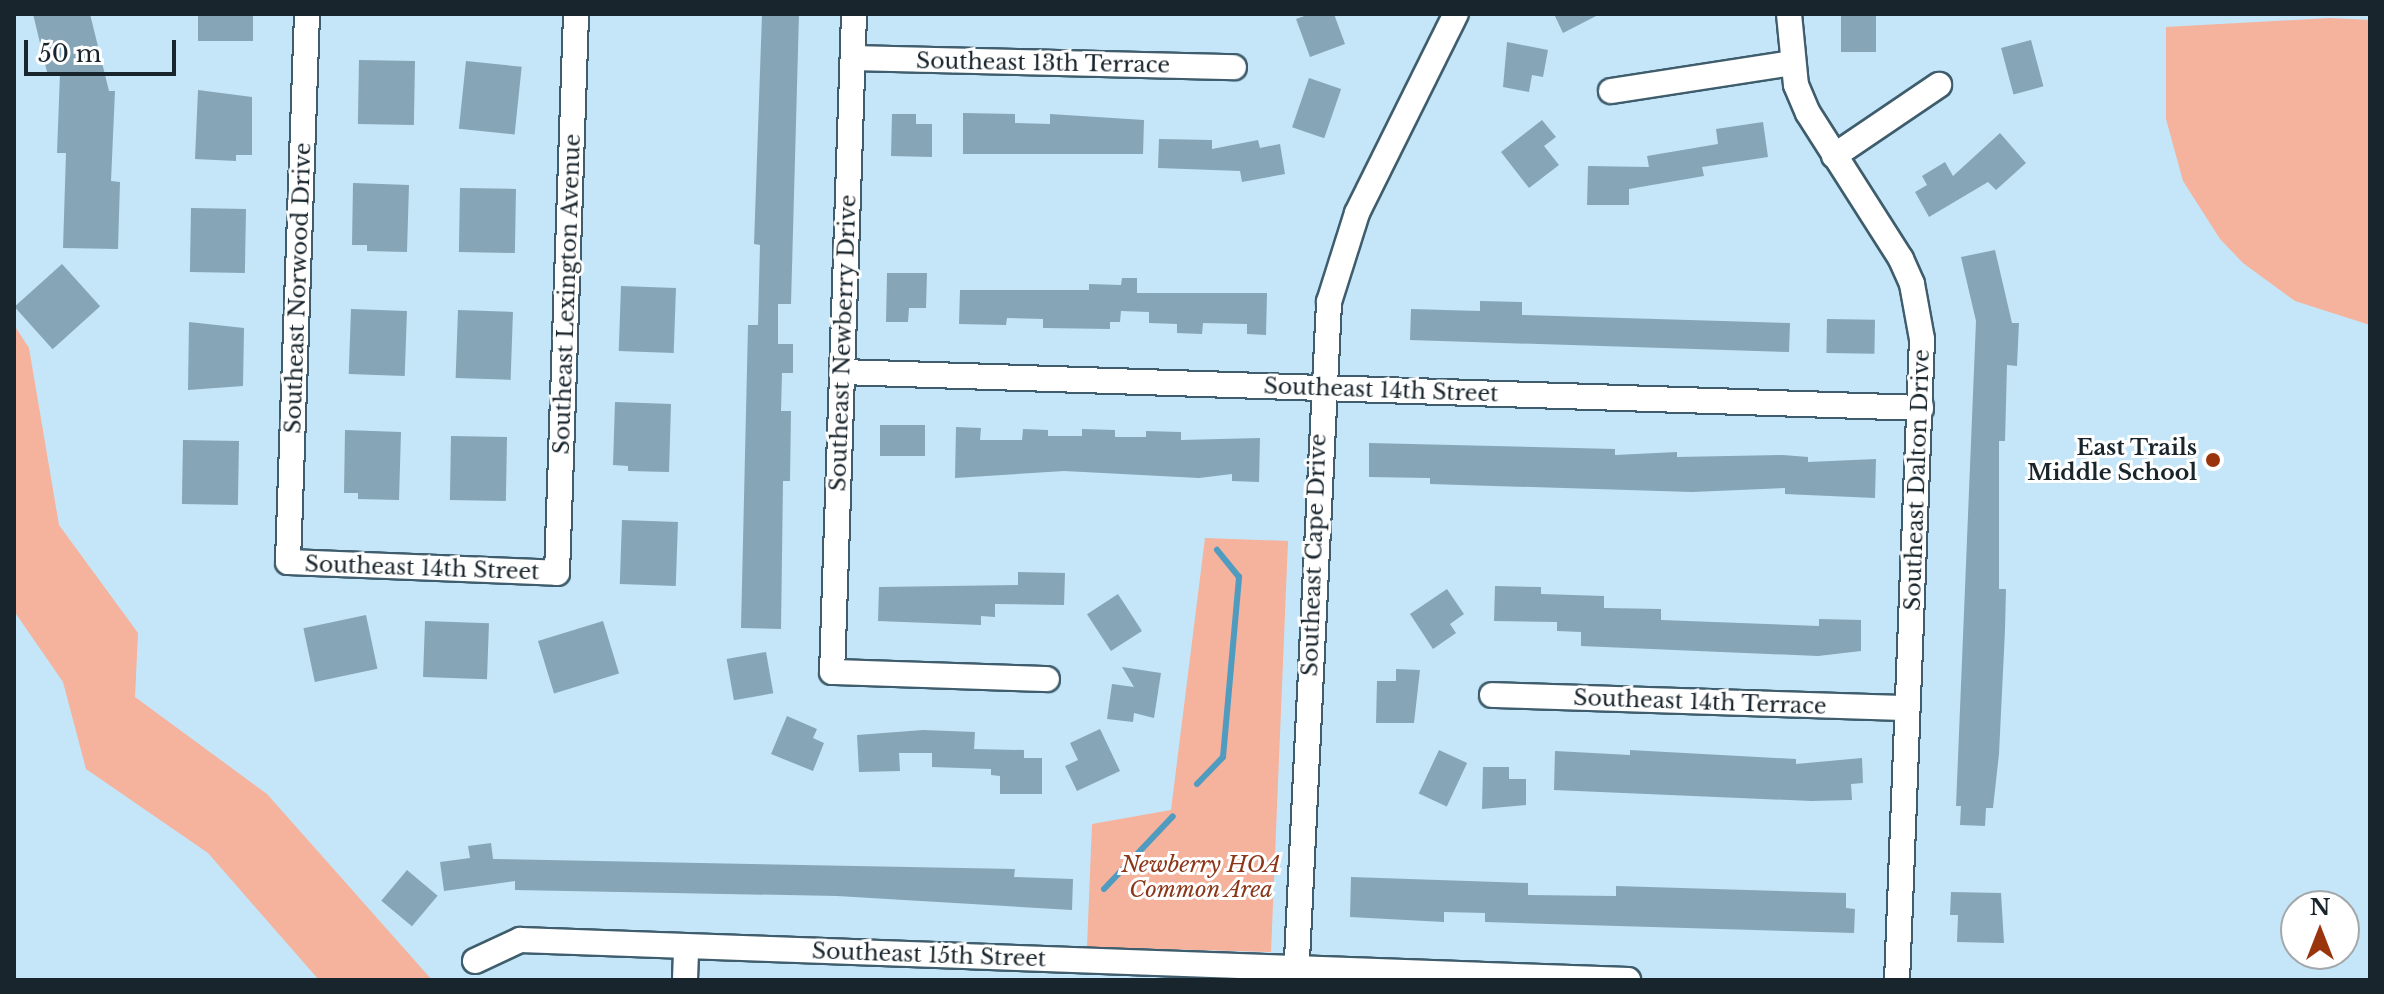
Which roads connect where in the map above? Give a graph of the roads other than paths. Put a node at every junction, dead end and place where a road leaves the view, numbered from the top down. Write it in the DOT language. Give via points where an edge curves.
graph roads {
  1 [pos="307,14"];
  2 [pos="576,14"];
  3 [pos="854,14"];
  4 [pos="1456,14"];
  5 [pos="1789,14"];
  6 [pos="853,58"];
  7 [pos="1791,63"];
  8 [pos="1234,67"];
  9 [pos="1939,85"];
  10 [pos="1611,91"];
  11 [pos="1834,156"];
  12 [pos="842,372"];
  13 [pos="1321,388"];
  14 [pos="1921,408"];
  15 [pos="288,562"];
  16 [pos="557,573"];
  17 [pos="1047,679"];
  18 [pos="1492,695"];
  19 [pos="1907,708"];
  20 [pos="686,947"];
  21 [pos="475,961"];
  22 [pos="1296,974"];
  23 [pos="685,980"];
  24 [pos="1628,980"];
  25 [pos="1897,980"];
  1 -- 15 [label="street, Southeast Norwood Drive"];
  2 -- 16 [label="street, Southeast Lexington Avenue"];
  3 -- 6 [label="street, Southeast Newberry Drive"];
  4 -- 13 [label="street, Southeast Cape Drive" via="1357,213 1340,259 1329,302"];
  5 -- 7 [label="street, Southeast Dalton Drive"];
  6 -- 8 [label="street, Southeast 13th Terrace"];
  6 -- 12 [label="street, Southeast Newberry Drive"];
  7 -- 10 [label="street"];
  7 -- 11 [label="street, Southeast Dalton Drive" via="1808,113"];
  9 -- 11 [label="street"];
  11 -- 14 [label="street, Southeast Dalton Drive" via="1912,284 1922,339"];
  12 -- 13 [label="street, Southeast 14th Street"];
  12 -- 17 [label="street, Southeast Newberry Drive" via="832,672"];
  13 -- 14 [label="street, Southeast 14th Street"];
  13 -- 22 [label="street, Southeast Cape Drive"];
  14 -- 19 [label="street, Southeast Dalton Drive"];
  15 -- 16 [label="street, Southeast 14th Street"];
  18 -- 19 [label="street, Southeast 14th Terrace"];
  19 -- 25 [label="street, Southeast Dalton Drive"];
  20 -- 21 [label="street, Southeast 15th Street" via="520,940"];
  20 -- 22 [label="street, Southeast 15th Street"];
  20 -- 23 [label="street"];
  22 -- 24 [label="street, Southeast 15th Street"];
}
